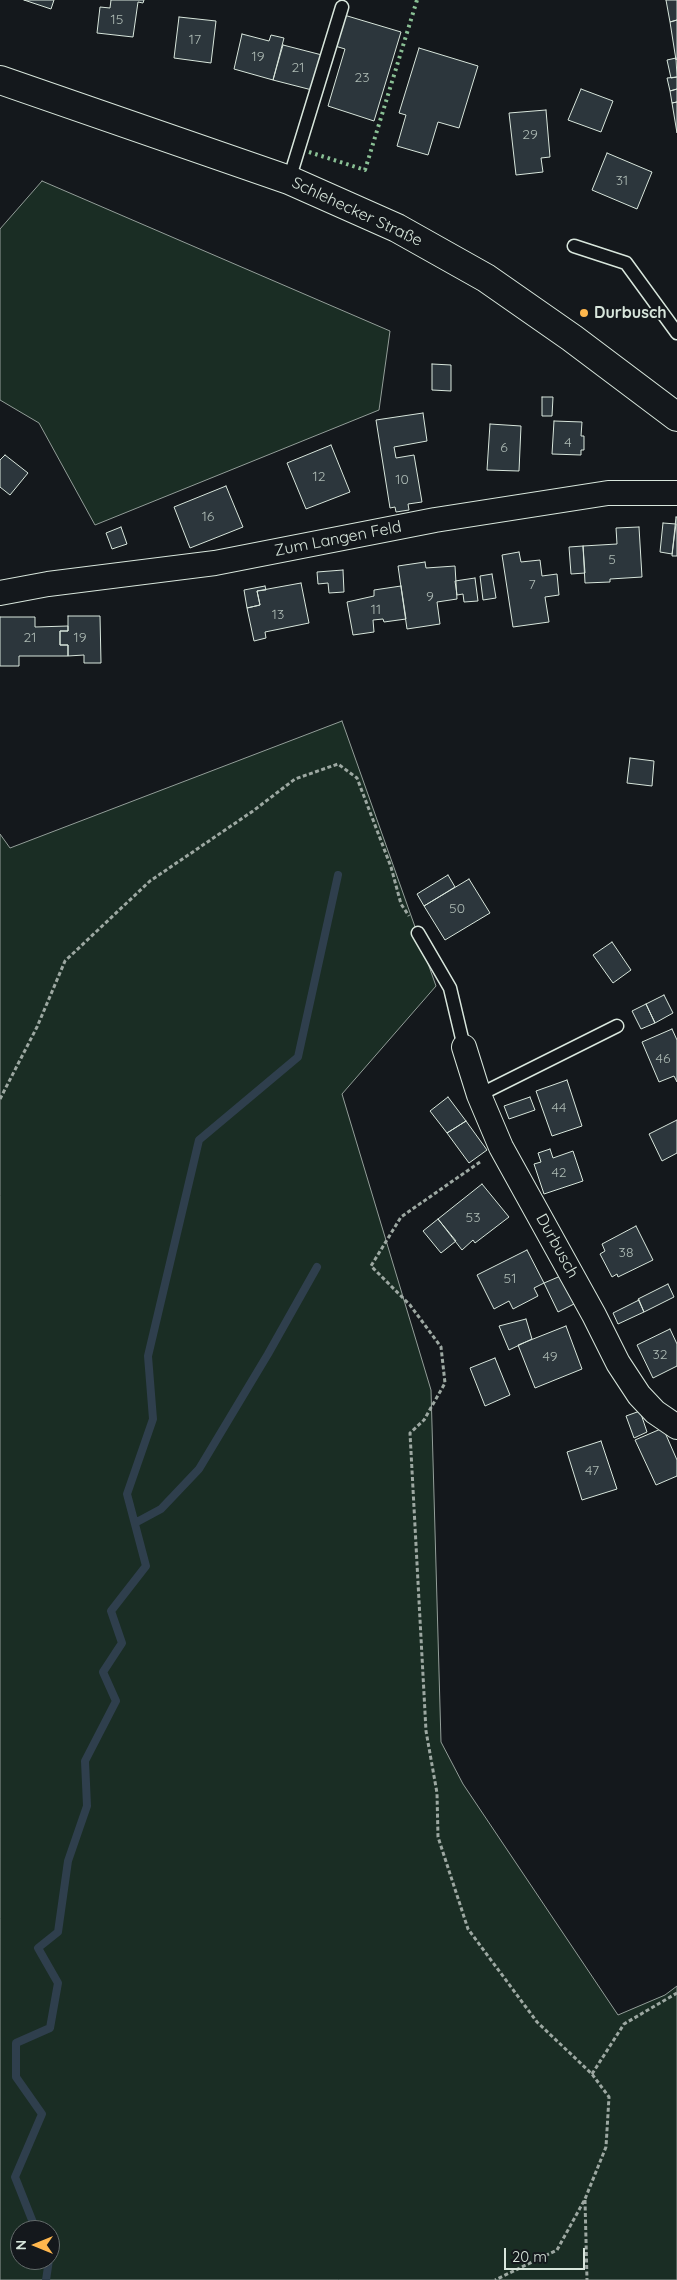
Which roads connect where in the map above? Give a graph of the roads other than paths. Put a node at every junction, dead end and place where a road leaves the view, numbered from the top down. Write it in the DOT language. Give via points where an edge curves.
graph roads {
  1 [pos="342,7"];
  2 [pos="0,80"];
  3 [pos="288,180"];
  4 [pos="574,246"];
  5 [pos="677,333"];
  6 [pos="676,412"];
  7 [pos="677,493"];
  8 [pos="0,593"];
  9 [pos="418,933"];
  10 [pos="617,1026"];
  11 [pos="464,1046"];
  12 [pos="479,1095"];
  13 [pos="677,1428"];
  1 -- 3 [label="lane"];
  2 -- 3 [label="main road, Schlehecker Straße"];
  3 -- 6 [label="main road, Schlehecker Straße" via="397,228 486,278"];
  4 -- 5 [label="lane" via="626,263"];
  7 -- 8 [label="street, Zum Langen Feld" via="608,493 435,520 215,563"];
  9 -- 11 [label="lane" via="450,988"];
  10 -- 12 [label="lane"];
  11 -- 12 [label="street, Durbusch"];
  12 -- 13 [label="street, Durbusch" via="501,1147 618,1363 639,1395"];
}
